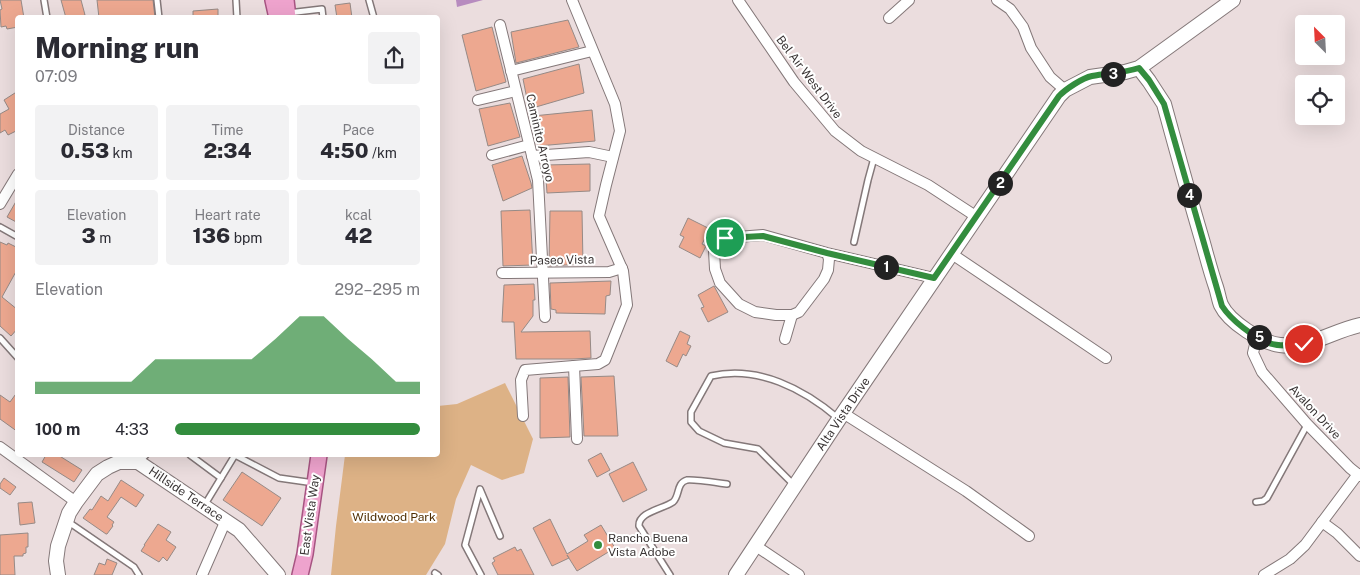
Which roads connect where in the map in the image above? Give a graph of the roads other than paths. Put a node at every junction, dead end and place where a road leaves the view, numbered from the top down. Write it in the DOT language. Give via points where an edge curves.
graph roads {
  1 [pos="44,0"];
  2 [pos="157,0"];
  3 [pos="236,0"];
  4 [pos="265,0"];
  5 [pos="273,0"];
  6 [pos="369,0"];
  7 [pos="572,0"];
  8 [pos="738,0"];
  9 [pos="909,0"];
  10 [pos="997,0"];
  11 [pos="1233,0"];
  12 [pos="285,12"];
  13 [pos="46,15"];
  14 [pos="158,15"];
  15 [pos="237,15"];
  16 [pos="267,15"];
  17 [pos="323,15"];
  18 [pos="373,15"];
  19 [pos="889,18"];
  20 [pos="500,25"];
  21 [pos="592,51"];
  22 [pos="1139,68"];
  23 [pos="512,71"];
  24 [pos="1065,90"];
  25 [pos="516,91"];
  26 [pos="478,100"];
  27 [pos="529,145"];
  28 [pos="492,155"];
  29 [pos="532,156"];
  30 [pos="613,157"];
  31 [pos="874,158"];
  32 [pos="15,179"];
  33 [pos="0,204"];
  34 [pos="977,217"];
  35 [pos="0,227"];
  36 [pos="15,235"];
  37 [pos="854,242"];
  38 [pos="827,253"];
  39 [pos="952,254"];
  40 [pos="622,268"];
  41 [pos="543,273"];
  42 [pos="502,274"];
  43 [pos="934,278"];
  44 [pos="792,315"];
  45 [pos="545,317"];
  46 [pos="1360,325"];
  47 [pos="1257,336"];
  48 [pos="0,338"];
  49 [pos="785,339"];
  50 [pos="15,355"];
  51 [pos="1106,358"];
  52 [pos="574,366"];
  53 [pos="523,416"];
  54 [pos="841,417"];
  55 [pos="1307,424"];
  56 [pos="577,439"];
  57 [pos="0,447"];
  58 [pos="193,457"];
  59 [pos="234,457"];
  60 [pos="239,457"];
  61 [pos="319,457"];
  62 [pos="118,459"];
  63 [pos="142,459"];
  64 [pos="1359,475"];
  65 [pos="221,478"];
  66 [pos="315,483"];
  67 [pos="727,484"];
  68 [pos="795,486"];
  69 [pos="76,502"];
  70 [pos="1256,502"];
  71 [pos="204,506"];
  72 [pos="226,520"];
  73 [pos="67,521"];
  74 [pos="1322,522"];
  75 [pos="500,536"];
  76 [pos="1029,536"];
  77 [pos="756,546"];
  78 [pos="1360,556"];
  79 [pos="58,575"];
  80 [pos="139,575"];
  81 [pos="202,575"];
  82 [pos="278,575"];
  83 [pos="300,575"];
  84 [pos="481,575"];
  85 [pos="670,575"];
  86 [pos="736,575"];
  87 [pos="799,575"];
  88 [pos="1264,575"];
  1 -- 13 [label="lane"];
  2 -- 14 [label="lane"];
  3 -- 15 [label="lane"];
  4 -- 16 [label="main road"];
  5 -- 12 [label="main road"];
  6 -- 18 [label="lane"];
  7 -- 21 [label="street"];
  8 -- 31 [label="street, Bel Air West Drive" via="794,82 835,131"];
  9 -- 19 [label="street"];
  10 -- 24 [label="street" via="1010,9 1050,77"];
  11 -- 22 [label="street"];
  12 -- 17 [label="lane" via="322,9"];
  20 -- 23 [label="street, Caminito Arroyo"];
  21 -- 23 [label="street"];
  21 -- 30 [label="street" via="614,104 620,131"];
  22 -- 24 [label="street, Alta Vista Drive" via="1090,77"];
  22 -- 47 [label="street" via="1164,104 1222,306 1228,315"];
  23 -- 25 [label="street, Caminito Arroyo"];
  24 -- 34 [label="street, Alta Vista Drive"];
  25 -- 26 [label="street"];
  25 -- 27 [label="street, Caminito Arroyo"];
  27 -- 28 [label="street"];
  27 -- 29 [label="street, Caminito Arroyo"];
  29 -- 30 [label="street" via="589,152"];
  29 -- 41 [label="street, Caminito Arroyo" via="538,180"];
  30 -- 40 [label="street" via="599,216"];
  31 -- 34 [label="street, Bel Air West Drive" via="928,185"];
  31 -- 37 [label="lane"];
  32 -- 33 [label="street"];
  34 -- 39 [label="street, Alta Vista Drive"];
  35 -- 36 [label="lane"];
  38 -- 43 [label="street"];
  38 -- 44 [label="street" via="828,270 824,279"];
  38 -- 44 [label="street" via="763,236 725,238 714,251 720,283 739,304 755,312"];
  39 -- 43 [label="street, Alta Vista Drive"];
  39 -- 51 [label="street"];
  40 -- 41 [label="street, Paseo Vista" via="610,272"];
  40 -- 52 [label="street" via="627,305 605,360 598,364"];
  41 -- 42 [label="street, Paseo Vista"];
  41 -- 45 [label="street, Caminito Arroyo"];
  43 -- 54 [label="street, Alta Vista Drive"];
  44 -- 49 [label="street"];
  46 -- 47 [label="street" via="1311,343 1293,346 1268,342"];
  47 -- 55 [label="street, Avalon Drive" via="1253,353 1262,372"];
  48 -- 50 [label="lane"];
  52 -- 53 [label="street" via="525,370 521,380"];
  52 -- 56 [label="street"];
  54 -- 68 [label="street, Alta Vista Drive"];
  54 -- 68 [label="lane" via="807,394 778,381 750,375 711,376 691,412 691,422 699,431 724,443 758,449"];
  54 -- 76 [label="street" via="966,491"];
  55 -- 64 [label="street, Avalon Drive"];
  55 -- 70 [label="lane" via="1267,498"];
  57 -- 69 [label="street"];
  58 -- 65 [label="lane"];
  59 -- 65 [label="lane"];
  60 -- 66 [label="lane" via="278,478"];
  61 -- 66 [label="main road, East Vista Way"];
  62 -- 63 [label="street, Hillside Terrace"];
  62 -- 69 [label="street, Hillside Terrace" via="97,474"];
  63 -- 71 [label="street, Hillside Terrace"];
  64 -- 74 [label="street, Avalon Drive"];
  65 -- 71 [label="lane"];
  66 -- 83 [label="main road, East Vista Way"];
  67 -- 85 [label="lane" via="688,480 679,487 673,502 642,517 640,526"];
  68 -- 77 [label="street, Alta Vista Drive"];
  69 -- 73 [label="street, Hillside Terrace"];
  71 -- 72 [label="street, Hillside Terrace"];
  72 -- 81 [label="street"];
  72 -- 82 [label="street, Hillside Terrace" via="240,530"];
  73 -- 79 [label="street, Hillside Terrace" via="58,546"];
  73 -- 80 [label="lane" via="134,567"];
  74 -- 78 [label="street"];
  74 -- 88 [label="street, Avalon Drive" via="1290,559"];
  75 -- 84 [label="lane" via="480,489 465,546"];
  77 -- 86 [label="street, Alta Vista Drive"];
  77 -- 87 [label="street"];
}
